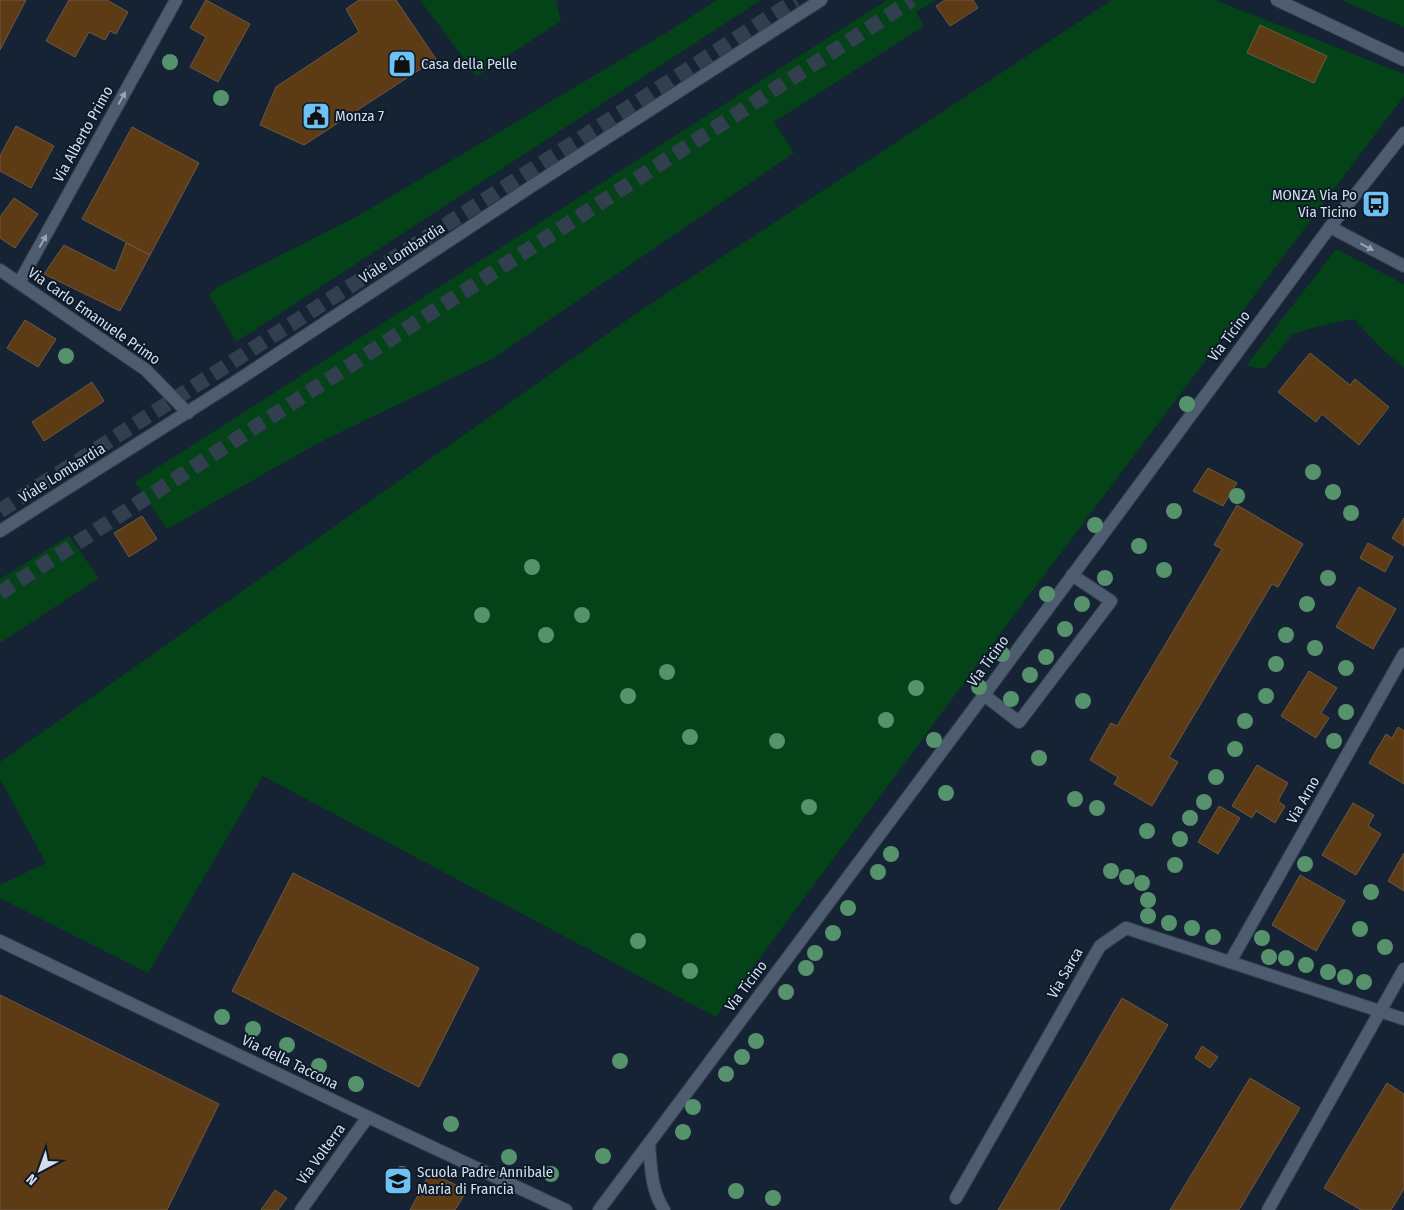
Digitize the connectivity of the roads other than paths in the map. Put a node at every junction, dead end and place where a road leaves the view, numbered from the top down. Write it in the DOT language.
graph roads {
  1 [pos="176,0"];
  2 [pos="821,0"];
  3 [pos="1277,0"];
  4 [pos="1404,60"];
  5 [pos="1404,133"];
  6 [pos="1330,228"];
  7 [pos="1404,266"];
  8 [pos="0,270"];
  9 [pos="19,283"];
  10 [pos="188,413"];
  11 [pos="0,531"];
  12 [pos="1072,575"];
  13 [pos="1404,654"];
  14 [pos="984,695"];
  15 [pos="0,941"];
  16 [pos="1230,962"];
  17 [pos="1404,969"];
  18 [pos="1379,1011"];
  19 [pos="1404,1019"];
  20 [pos="368,1117"];
  21 [pos="649,1144"];
  22 [pos="956,1198"];
  23 [pos="300,1210"];
  24 [pos="566,1210"];
  25 [pos="599,1210"];
  26 [pos="664,1210"];
  27 [pos="1268,1210"];
  9 -- 1 [label="street, Via Alberto Primo, one-way"];
  2 -- 10 [label="street, Viale Lombardia"];
  3 -- 4 [label="street"];
  5 -- 6 [label="street, Via Ticino"];
  6 -- 7 [label="street, one-way"];
  6 -- 12 [label="street, Via Ticino"];
  8 -- 9 [label="street, Via Carlo Emanuele Primo"];
  9 -- 10 [label="street, Via Carlo Emanuele Primo"];
  10 -- 11 [label="street, Viale Lombardia"];
  12 -- 14 [label="street, Via Ticino"];
  12 -- 14 [label="street"];
  13 -- 16 [label="street, Via Arno"];
  14 -- 21 [label="street, Via Ticino"];
  15 -- 20 [label="street, Via della Taccona"];
  16 -- 18 [label="street, Via Sarca"];
  16 -- 22 [label="street, Via Sarca"];
  17 -- 18 [label="street"];
  18 -- 19 [label="street, Via Sarca"];
  18 -- 27 [label="street"];
  20 -- 23 [label="street, Via Volterra"];
  20 -- 24 [label="street, Via della Taccona"];
  21 -- 25 [label="street, Via Ticino"];
  21 -- 26 [label="street"];
}
